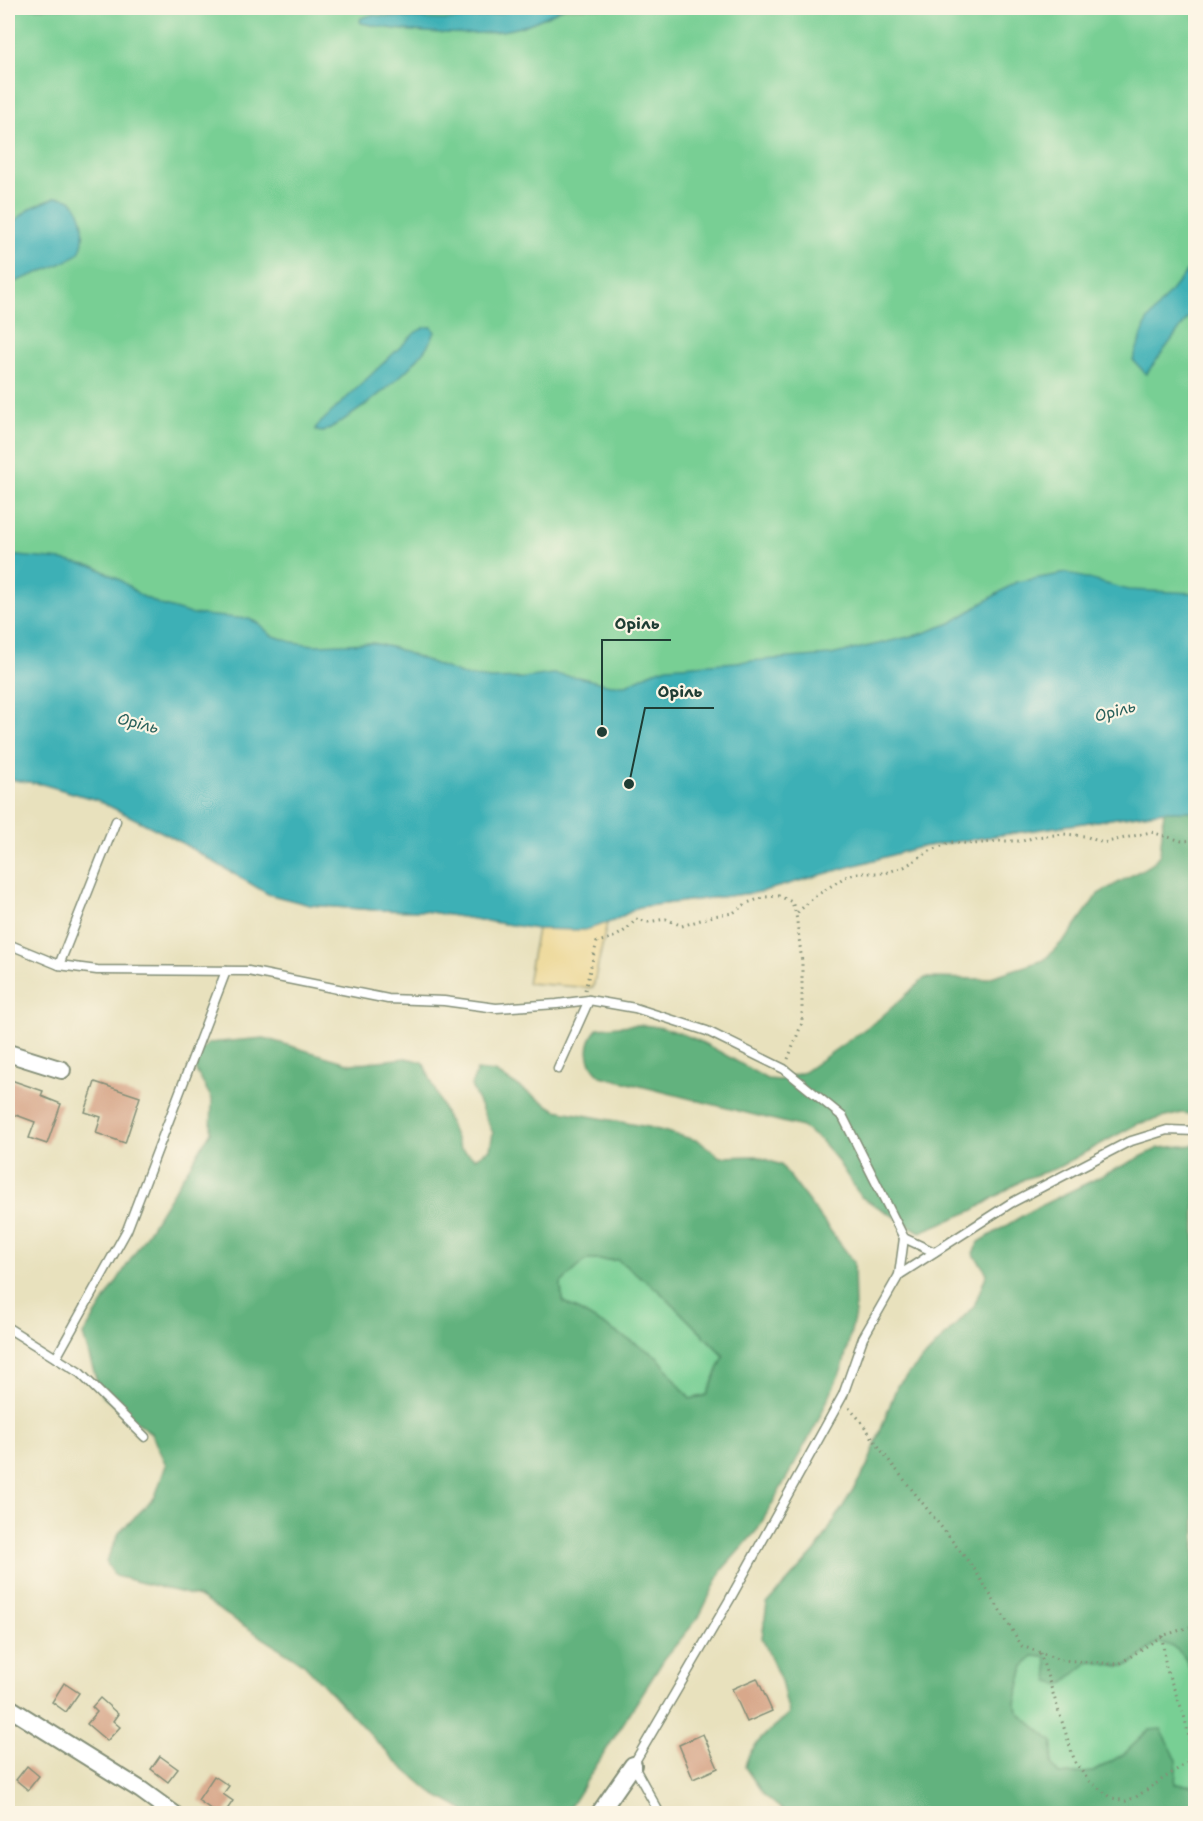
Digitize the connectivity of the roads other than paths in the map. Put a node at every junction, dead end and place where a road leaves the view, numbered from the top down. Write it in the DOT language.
graph roads {
  1 [pos="116,821"];
  2 [pos="8,944"];
  3 [pos="59,965"];
  4 [pos="226,971"];
  5 [pos="585,1000"];
  6 [pos="8,1053"];
  7 [pos="558,1069"];
  8 [pos="62,1070"];
  9 [pos="1196,1131"];
  10 [pos="904,1238"];
  11 [pos="934,1252"];
  12 [pos="899,1275"];
  13 [pos="8,1328"];
  14 [pos="56,1358"];
  15 [pos="145,1437"];
  16 [pos="8,1707"];
  17 [pos="633,1765"];
  18 [pos="174,1814"];
  19 [pos="599,1814"];
  20 [pos="660,1814"];
  1 -- 3 [label="lane"];
  2 -- 3 [label="lane"];
  3 -- 4 [label="lane"];
  4 -- 5 [label="lane"];
  4 -- 14 [label="lane"];
  5 -- 7 [label="lane"];
  5 -- 10 [label="lane"];
  6 -- 8 [label="street"];
  9 -- 11 [label="lane"];
  10 -- 11 [label="lane"];
  10 -- 12 [label="lane"];
  11 -- 12 [label="lane"];
  12 -- 17 [label="lane"];
  13 -- 14 [label="lane"];
  14 -- 15 [label="lane"];
  16 -- 18 [label="street"];
  17 -- 19 [label="street"];
  17 -- 20 [label="lane"];
}
